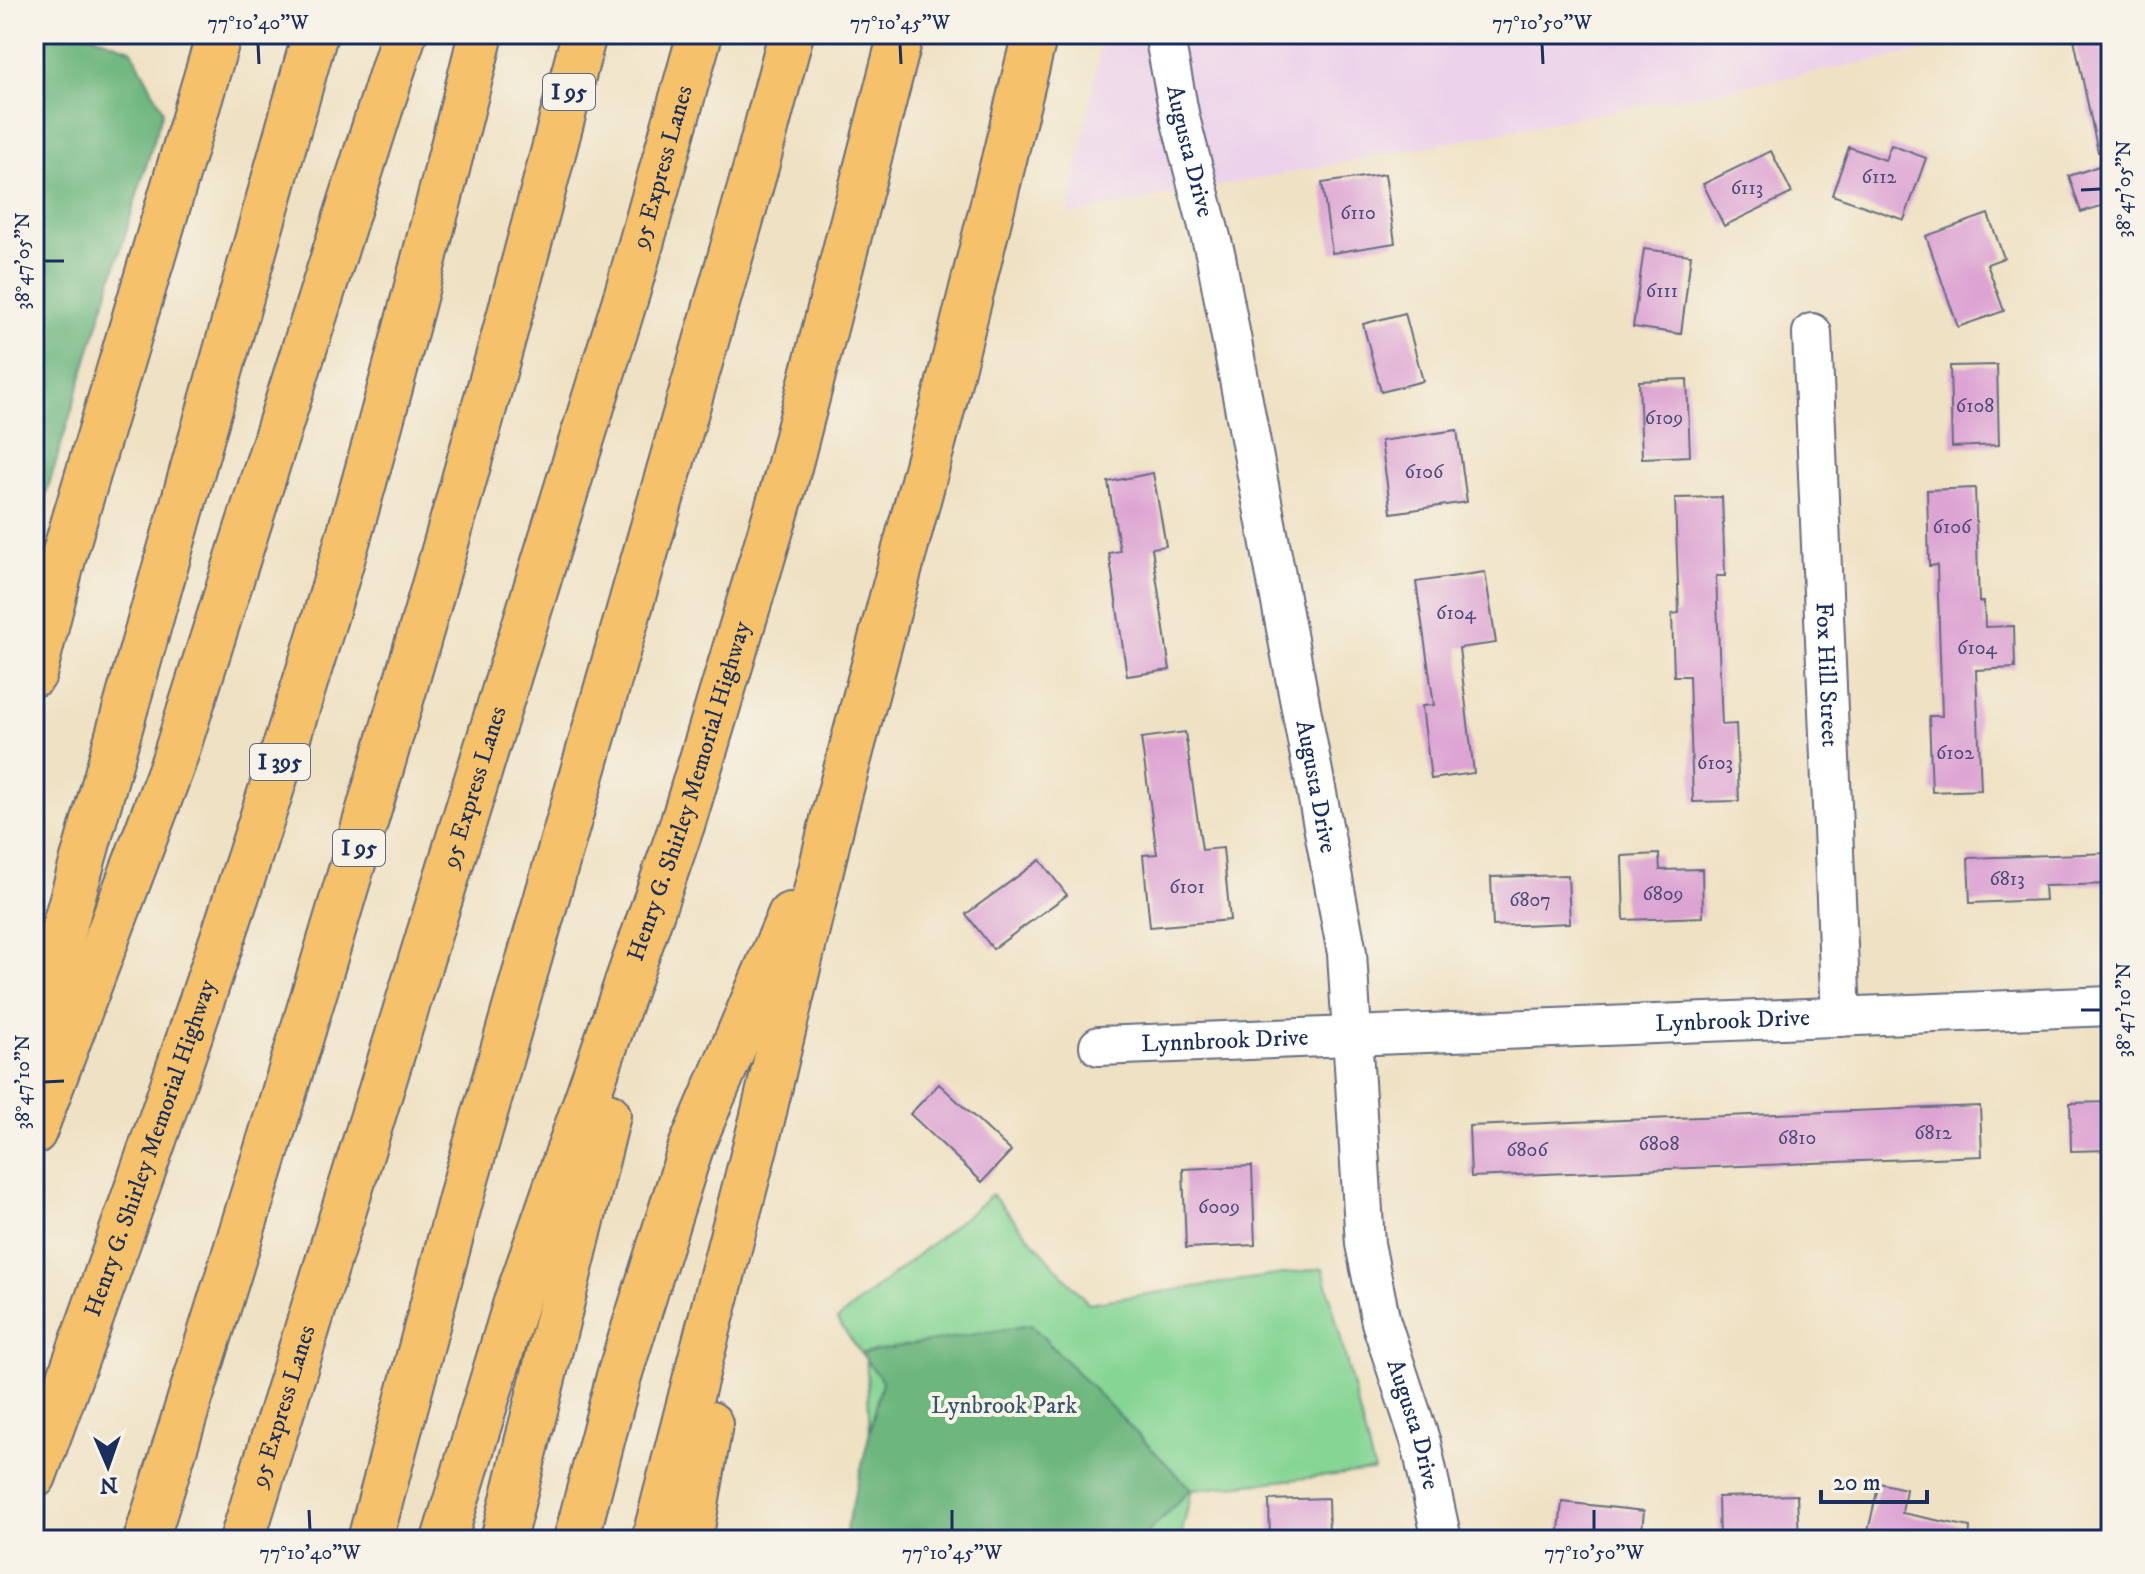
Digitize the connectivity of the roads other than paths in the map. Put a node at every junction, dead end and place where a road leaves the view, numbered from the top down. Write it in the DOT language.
graph roads {
  1 [pos="219,34"];
  2 [pos="315,34"];
  3 [pos="404,34"];
  4 [pos="481,34"];
  5 [pos="584,34"];
  6 [pos="700,34"];
  7 [pos="791,34"];
  8 [pos="901,34"];
  9 [pos="1035,34"];
  10 [pos="1164,34"];
  11 [pos="1812,333"];
  12 [pos="64,555"];
  13 [pos="34,635"];
  14 [pos="34,674"];
  15 [pos="834,815"];
  16 [pos="683,822"];
  17 [pos="2111,1006"];
  18 [pos="1841,1017"];
  19 [pos="34,1034"];
  20 [pos="1353,1035"];
  21 [pos="1099,1046"];
  22 [pos="762,1120"];
  23 [pos="34,1132"];
  24 [pos="34,1476"];
  25 [pos="146,1540"];
  26 [pos="242,1540"];
  27 [pos="370,1540"];
  28 [pos="444,1540"];
  29 [pos="503,1540"];
  30 [pos="576,1540"];
  31 [pos="654,1540"];
  32 [pos="690,1540"];
  33 [pos="1442,1540"];
  1 -- 12 [label="highway"];
  2 -- 19 [label="highway"];
  3 -- 23 [label="highway"];
  4 -- 24 [label="highway, Henry G. Shirley Memorial Highway / I 395"];
  5 -- 25 [label="highway, I 95"];
  6 -- 26 [label="highway, 95 Express Lanes"];
  7 -- 27 [label="highway"];
  8 -- 16 [label="highway, Henry G. Shirley Memorial Highway"];
  9 -- 15 [label="highway"];
  10 -- 20 [label="street, Augusta Drive"];
  11 -- 18 [label="street, Fox Hill Street"];
  12 -- 13 [label="highway"];
  12 -- 14 [label="highway"];
  15 -- 22 [label="highway"];
  15 -- 30 [label="highway"];
  16 -- 28 [label="highway, Henry G. Shirley Memorial Highway"];
  16 -- 29 [label="highway"];
  17 -- 18 [label="street, Lynbrook Drive"];
  18 -- 20 [label="street, Lynbrook Drive"];
  20 -- 21 [label="street, Lynnbrook Drive"];
  20 -- 33 [label="street, Augusta Drive"];
  22 -- 31 [label="highway"];
  22 -- 32 [label="highway"];
}
